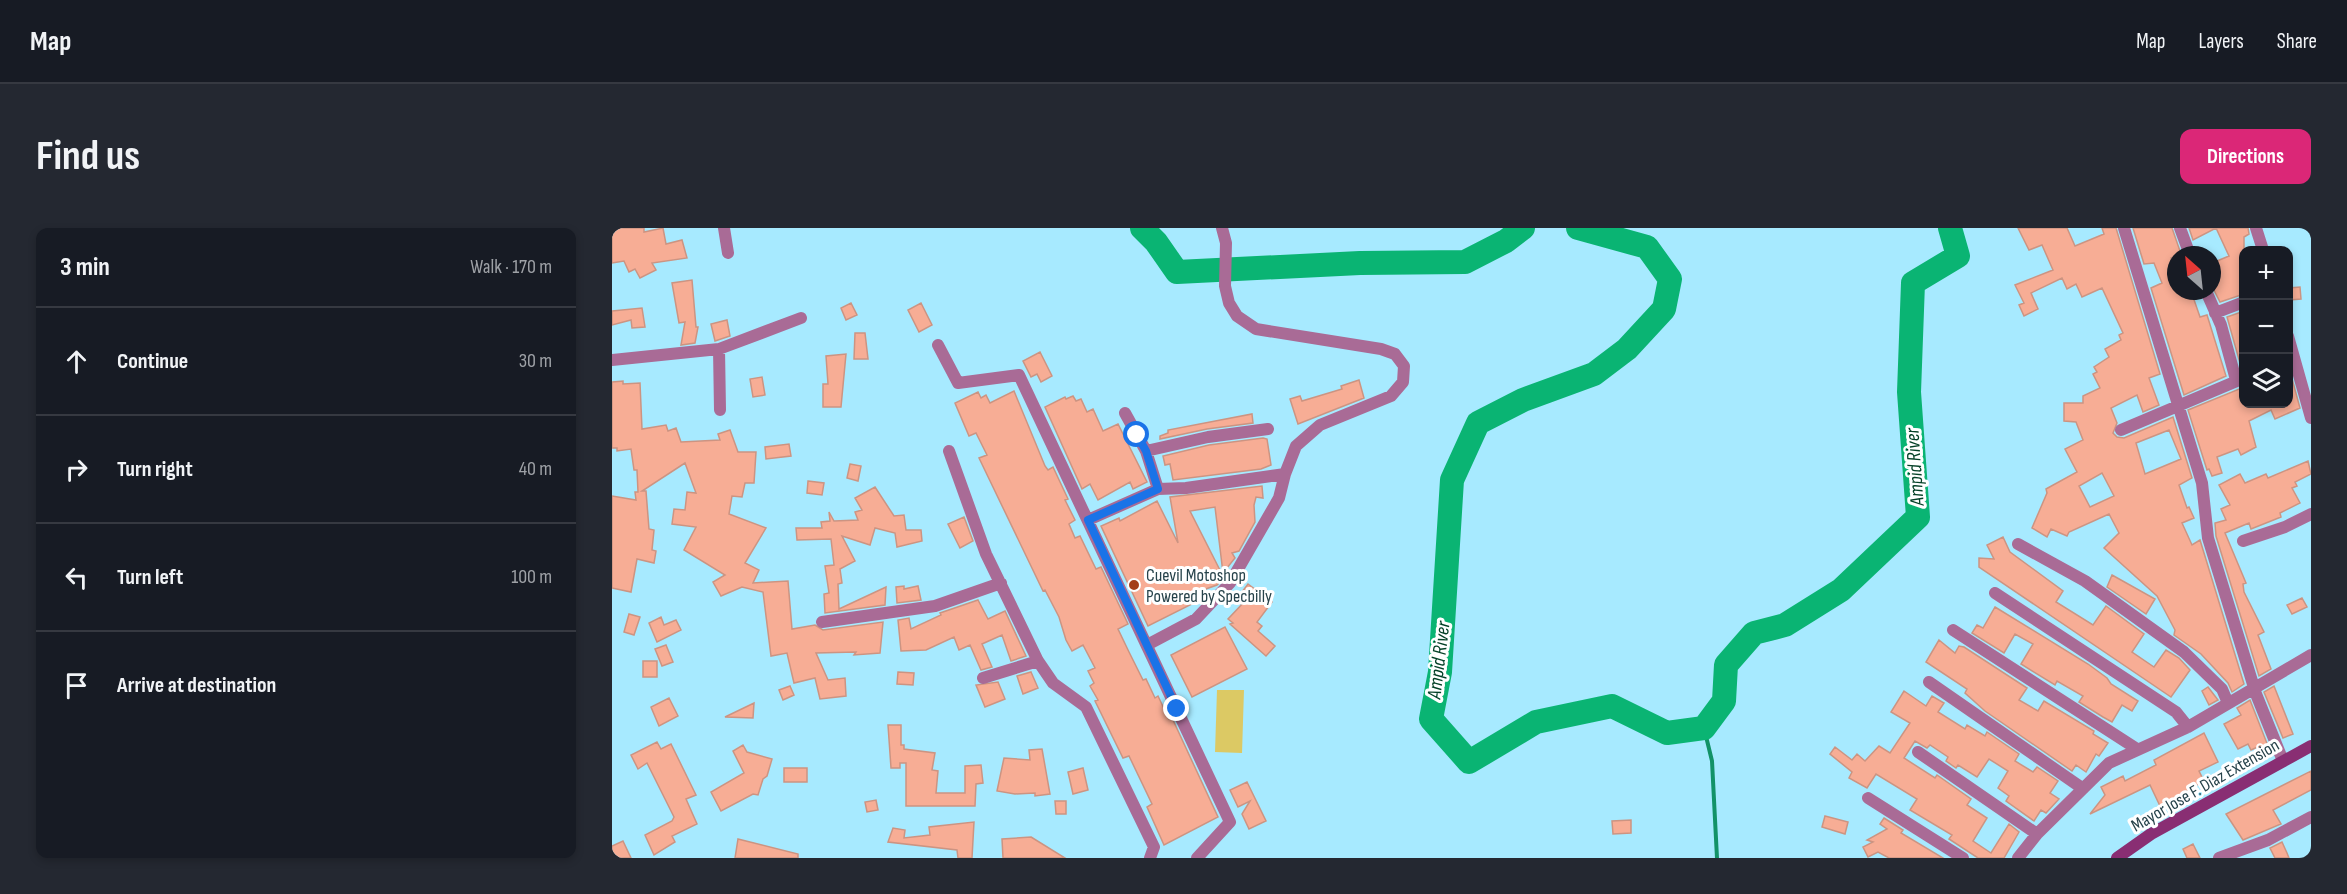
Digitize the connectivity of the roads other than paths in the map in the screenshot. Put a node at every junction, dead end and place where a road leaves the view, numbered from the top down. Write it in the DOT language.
graph roads {
  1 [pos="724,228"];
  2 [pos="1222,228"];
  3 [pos="2124,228"];
  4 [pos="2180,228"];
  5 [pos="2256,228"];
  6 [pos="2187,246"];
  7 [pos="2262,246"];
  8 [pos="728,253"];
  9 [pos="2210,300"];
  10 [pos="2239,305"];
  11 [pos="2215,313"];
  12 [pos="801,318"];
  13 [pos="938,345"];
  14 [pos="719,349"];
  15 [pos="612,360"];
  16 [pos="2293,366"];
  17 [pos="2239,376"];
  18 [pos="2239,379"];
  19 [pos="2179,404"];
  20 [pos="720,410"];
  21 [pos="1125,413"];
  22 [pos="2311,418"];
  23 [pos="1268,429"];
  24 [pos="2121,429"];
  25 [pos="949,451"];
  26 [pos="1146,451"];
  27 [pos="1285,474"];
  28 [pos="1158,489"];
  29 [pos="2311,514"];
  30 [pos="1088,520"];
  31 [pos="2243,541"];
  32 [pos="2018,544"];
  33 [pos="1000,583"];
  34 [pos="1995,592"];
  35 [pos="822,622"];
  36 [pos="1953,630"];
  37 [pos="1147,645"];
  38 [pos="2311,655"];
  39 [pos="1038,661"];
  40 [pos="983,678"];
  41 [pos="1929,682"];
  42 [pos="2254,687"];
  43 [pos="2228,703"];
  44 [pos="2188,727"];
  45 [pos="2311,746"];
  46 [pos="2136,749"];
  47 [pos="1918,752"];
  48 [pos="2283,760"];
  49 [pos="2082,788"];
  50 [pos="1868,798"];
  51 [pos="2311,817"];
  52 [pos="2037,834"];
  53 [pos="1150,858"];
  54 [pos="1197,858"];
  55 [pos="1963,858"];
  56 [pos="2018,858"];
  57 [pos="2117,858"];
  58 [pos="2218,858"];
  1 -- 8 [label="street"];
  2 -- 27 [label="street"];
  3 -- 19 [label="street"];
  4 -- 6 [label="street"];
  5 -- 7 [label="street"];
  9 -- 11 [label="street"];
  10 -- 11 [label="street"];
  11 -- 17 [label="street"];
  12 -- 14 [label="street"];
  13 -- 30 [label="street"];
  14 -- 15 [label="street"];
  14 -- 20 [label="street"];
  16 -- 22 [label="street"];
  18 -- 19 [label="street"];
  19 -- 24 [label="street"];
  19 -- 42 [label="street"];
  21 -- 26 [label="street"];
  23 -- 26 [label="street"];
  25 -- 33 [label="street"];
  26 -- 28 [label="street"];
  27 -- 28 [label="street"];
  27 -- 37 [label="street"];
  28 -- 30 [label="street"];
  29 -- 31 [label="street"];
  30 -- 37 [label="street"];
  32 -- 43 [label="street"];
  33 -- 35 [label="street"];
  33 -- 39 [label="street"];
  34 -- 44 [label="street"];
  36 -- 46 [label="street"];
  37 -- 54 [label="street"];
  38 -- 42 [label="street"];
  39 -- 40 [label="street"];
  39 -- 53 [label="street"];
  41 -- 49 [label="street"];
  42 -- 43 [label="street"];
  42 -- 48 [label="street"];
  43 -- 44 [label="street"];
  44 -- 46 [label="street"];
  45 -- 48 [label="street, Mayor Jose F. Diaz Extension"];
  46 -- 49 [label="street"];
  47 -- 52 [label="street"];
  48 -- 57 [label="street, Mayor Jose F. Diaz Extension"];
  49 -- 52 [label="street"];
  50 -- 55 [label="street"];
  51 -- 58 [label="street"];
  52 -- 56 [label="street"];
}
